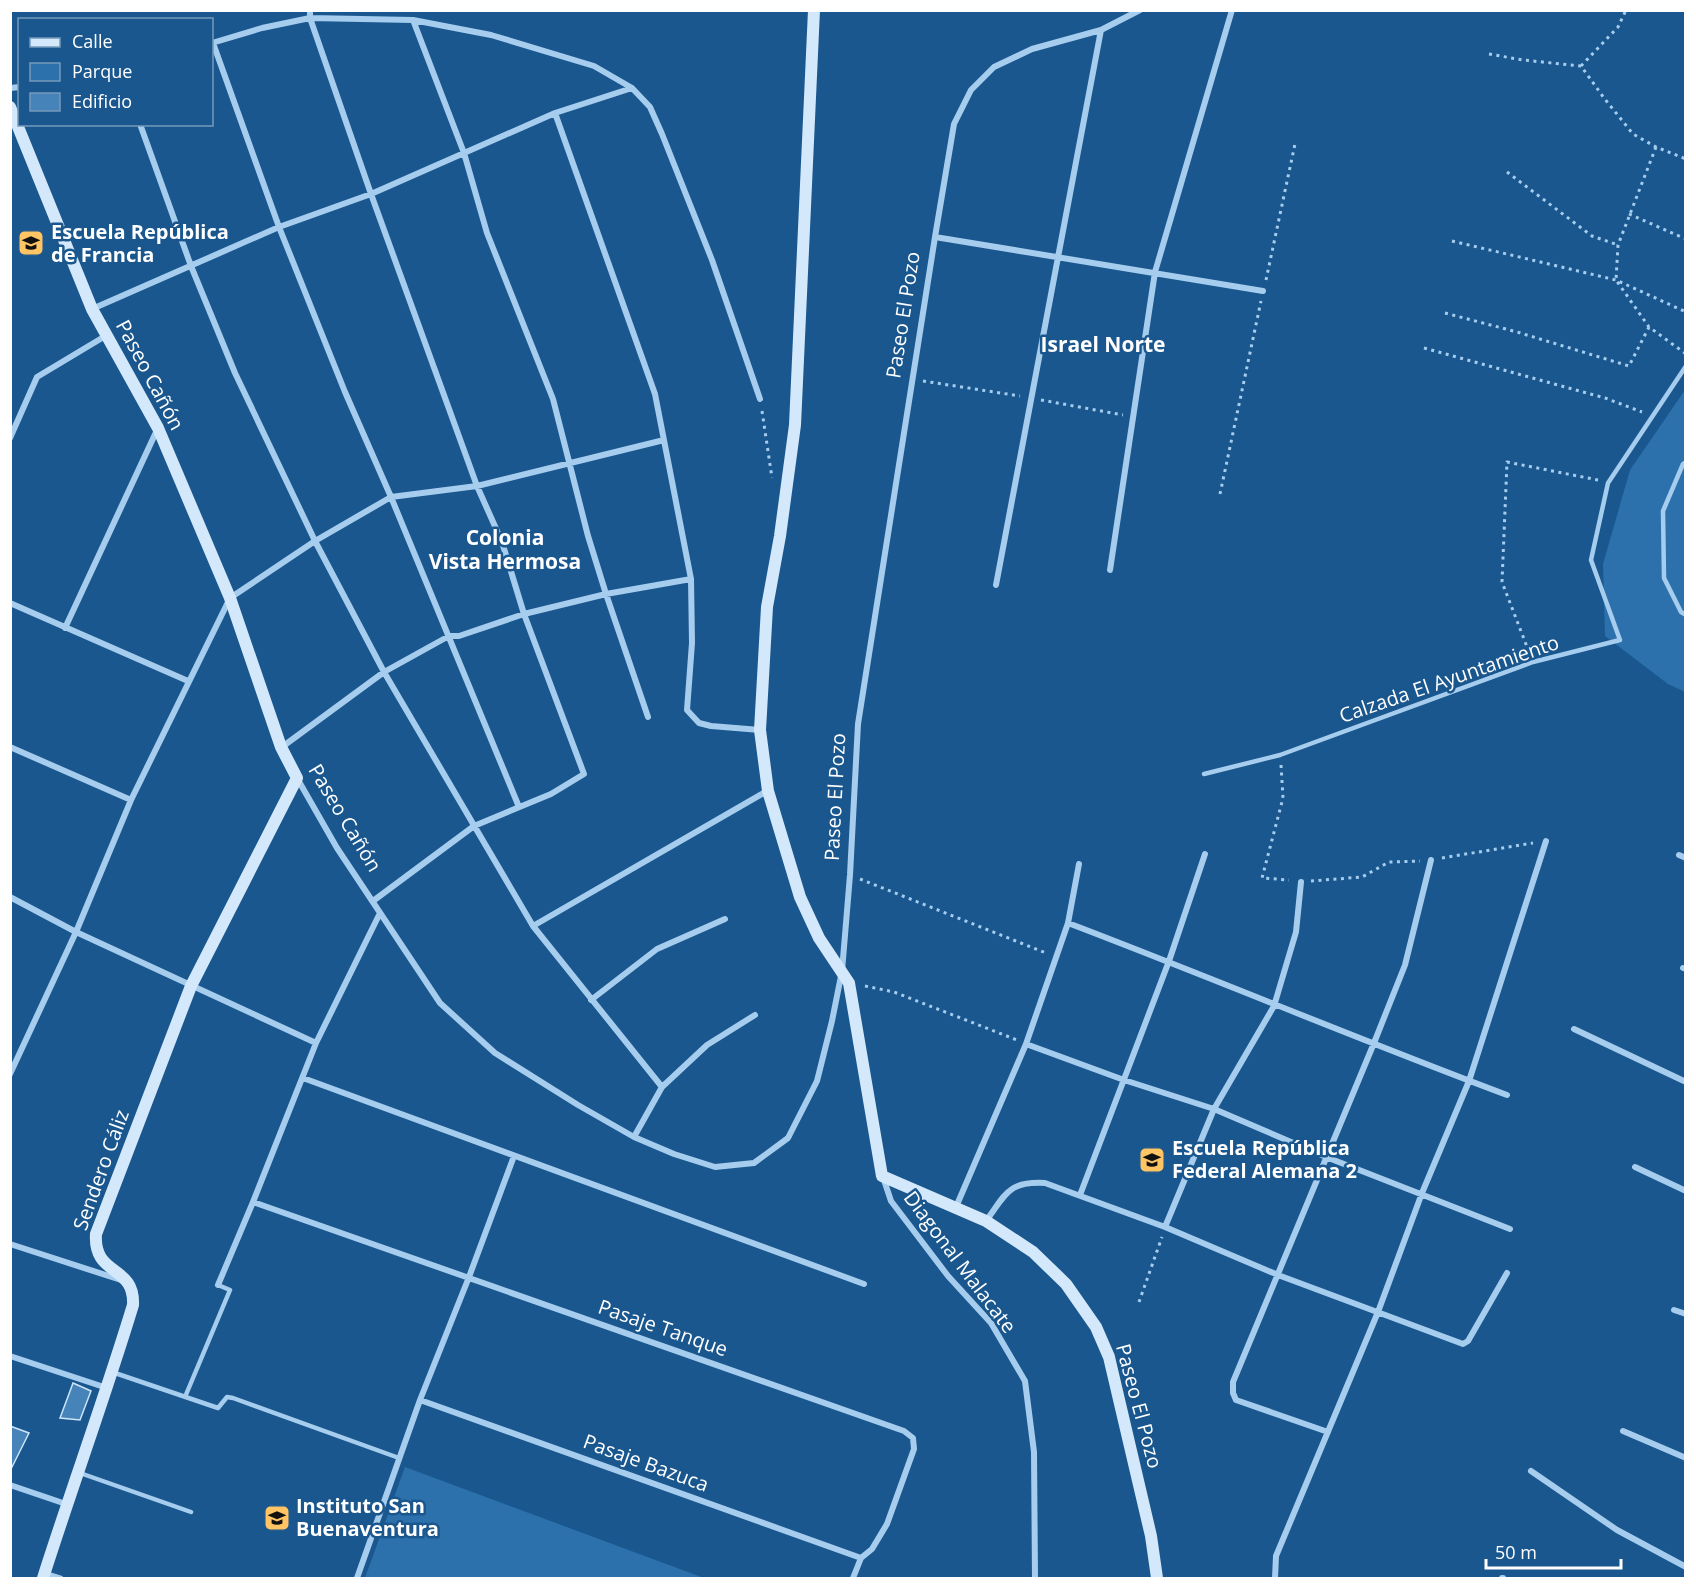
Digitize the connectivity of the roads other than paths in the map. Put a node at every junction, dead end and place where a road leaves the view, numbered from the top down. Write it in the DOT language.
graph roads {
  1 [pos="814,10"];
  2 [pos="1140,10"];
  3 [pos="1232,10"];
  4 [pos="310,14"];
  5 [pos="413,21"];
  6 [pos="1101,30"];
  7 [pos="213,43"];
  8 [pos="213,46"];
  9 [pos="632,88"];
  10 [pos="10,107"];
  11 [pos="555,113"];
  12 [pos="141,126"];
  13 [pos="464,153"];
  14 [pos="371,194"];
  15 [pos="279,226"];
  16 [pos="935,237"];
  17 [pos="1060,257"];
  18 [pos="190,266"];
  19 [pos="1155,272"];
  20 [pos="1263,291"];
  21 [pos="92,309"];
  22 [pos="107,335"];
  23 [pos="1686,366"];
  24 [pos="760,399"];
  25 [pos="158,428"];
  26 [pos="10,438"];
  27 [pos="664,440"];
  28 [pos="569,462"];
  29 [pos="1686,462"];
  30 [pos="477,486"];
  31 [pos="391,497"];
  32 [pos="315,541"];
  33 [pos="1110,570"];
  34 [pos="691,579"];
  35 [pos="996,585"];
  36 [pos="606,594"];
  37 [pos="230,598"];
  38 [pos="10,603"];
  39 [pos="524,614"];
  40 [pos="1686,615"];
  41 [pos="65,628"];
  42 [pos="449,636"];
  43 [pos="384,672"];
  44 [pos="188,681"];
  45 [pos="648,717"];
  46 [pos="760,730"];
  47 [pos="10,747"];
  48 [pos="281,747"];
  49 [pos="1204,774"];
  50 [pos="297,778"];
  51 [pos="768,791"];
  52 [pos="131,800"];
  53 [pos="519,807"];
  54 [pos="474,826"];
  55 [pos="1546,841"];
  56 [pos="1204,854"];
  57 [pos="1431,860"];
  58 [pos="1079,864"];
  59 [pos="1301,882"];
  60 [pos="10,897"];
  61 [pos="373,901"];
  62 [pos="380,913"];
  63 [pos="725,919"];
  64 [pos="1068,923"];
  65 [pos="533,926"];
  66 [pos="76,932"];
  67 [pos="1169,961"];
  68 [pos="845,977"];
  69 [pos="192,986"];
  70 [pos="591,1000"];
  71 [pos="1274,1006"];
  72 [pos="755,1015"];
  73 [pos="1574,1029"];
  74 [pos="316,1043"];
  75 [pos="1374,1043"];
  76 [pos="1026,1044"];
  77 [pos="10,1074"];
  78 [pos="303,1078"];
  79 [pos="1124,1080"];
  80 [pos="1469,1081"];
  81 [pos="1686,1082"];
  82 [pos="663,1087"];
  83 [pos="1507,1095"];
  84 [pos="1214,1108"];
  85 [pos="634,1137"];
  86 [pos="514,1156"];
  87 [pos="1326,1157"];
  88 [pos="1635,1167"];
  89 [pos="882,1176"];
  90 [pos="1686,1191"];
  91 [pos="1422,1193"];
  92 [pos="1080,1195"];
  93 [pos="253,1202"];
  94 [pos="956,1207"];
  95 [pos="986,1221"];
  96 [pos="1165,1227"];
  97 [pos="1510,1228"];
  98 [pos="10,1244"];
  99 [pos="1507,1273"];
  100 [pos="1278,1275"];
  101 [pos="470,1277"];
  102 [pos="130,1283"];
  103 [pos="864,1284"];
  104 [pos="218,1285"];
  105 [pos="1674,1310"];
  106 [pos="1378,1312"];
  107 [pos="1686,1314"];
  108 [pos="10,1356"];
  109 [pos="112,1372"];
  110 [pos="107,1388"];
  111 [pos="185,1397"];
  112 [pos="420,1400"];
  113 [pos="1623,1431"];
  114 [pos="1328,1432"];
  115 [pos="399,1458"];
  116 [pos="1686,1458"];
  117 [pos="1531,1471"];
  118 [pos="78,1472"];
  119 [pos="10,1485"];
  120 [pos="66,1504"];
  121 [pos="191,1512"];
  122 [pos="861,1558"];
  123 [pos="1686,1567"];
  124 [pos="44,1576"];
  125 [pos="61,1578"];
  126 [pos="357,1578"];
  127 [pos="854,1578"];
  128 [pos="1035,1578"];
  129 [pos="1157,1578"];
  130 [pos="1275,1578"];
  1 -- 46 [label="street"];
  2 -- 6 [label="street, Paseo El Pozo"];
  3 -- 19 [label="street"];
  4 -- 5 [label="street"];
  4 -- 7 [label="street"];
  4 -- 14 [label="street"];
  5 -- 9 [label="street"];
  5 -- 13 [label="street"];
  6 -- 16 [label="street, Paseo El Pozo"];
  6 -- 17 [label="street"];
  8 -- 15 [label="street"];
  9 -- 11 [label="street"];
  9 -- 24 [label="street"];
  10 -- 21 [label="street, Paseo Cañón"];
  11 -- 13 [label="street"];
  11 -- 27 [label="street"];
  12 -- 18 [label="street"];
  13 -- 14 [label="street"];
  13 -- 28 [label="street"];
  14 -- 15 [label="street"];
  14 -- 30 [label="street"];
  15 -- 18 [label="street"];
  15 -- 31 [label="street"];
  16 -- 17 [label="street"];
  16 -- 68 [label="street, Paseo El Pozo"];
  17 -- 19 [label="street"];
  17 -- 35 [label="street"];
  18 -- 21 [label="street"];
  18 -- 32 [label="street"];
  19 -- 20 [label="street"];
  19 -- 33 [label="street"];
  21 -- 22 [label="street, Paseo Cañón"];
  22 -- 25 [label="street, Paseo Cañón"];
  22 -- 26 [label="street"];
  23 -- 49 [label="lane, Calzada El Ayuntamiento"];
  25 -- 37 [label="street, Paseo Cañón"];
  25 -- 41 [label="street"];
  27 -- 28 [label="street"];
  27 -- 34 [label="street"];
  28 -- 30 [label="street"];
  28 -- 36 [label="street"];
  29 -- 40 [label="lane"];
  30 -- 31 [label="street"];
  30 -- 39 [label="street"];
  31 -- 32 [label="street"];
  31 -- 42 [label="street"];
  32 -- 37 [label="street"];
  32 -- 43 [label="street"];
  34 -- 36 [label="street"];
  34 -- 46 [label="street"];
  36 -- 39 [label="street"];
  36 -- 45 [label="street"];
  37 -- 44 [label="street"];
  37 -- 48 [label="street, Paseo Cañón"];
  38 -- 41 [label="street"];
  39 -- 42 [label="street"];
  39 -- 53 [label="street"];
  41 -- 44 [label="street"];
  42 -- 43 [label="street"];
  42 -- 53 [label="street"];
  43 -- 48 [label="street"];
  43 -- 54 [label="street"];
  44 -- 52 [label="street"];
  46 -- 51 [label="street"];
  47 -- 52 [label="street"];
  48 -- 50 [label="street, Paseo Cañón"];
  50 -- 61 [label="street, Paseo Cañón"];
  50 -- 69 [label="street, Sendero Cáliz"];
  51 -- 65 [label="street"];
  51 -- 68 [label="street"];
  52 -- 66 [label="street"];
  53 -- 54 [label="street"];
  54 -- 61 [label="street"];
  54 -- 65 [label="street"];
  55 -- 80 [label="street"];
  56 -- 67 [label="street"];
  57 -- 75 [label="street"];
  58 -- 64 [label="street"];
  59 -- 71 [label="street"];
  60 -- 66 [label="street"];
  61 -- 62 [label="street, Paseo Cañón"];
  62 -- 74 [label="street"];
  62 -- 85 [label="street, Paseo Cañón"];
  63 -- 70 [label="street"];
  64 -- 67 [label="street"];
  64 -- 76 [label="street"];
  65 -- 70 [label="street"];
  66 -- 69 [label="street"];
  66 -- 77 [label="street"];
  67 -- 71 [label="street"];
  67 -- 79 [label="street"];
  68 -- 85 [label="street, Paseo Cañón"];
  68 -- 89 [label="street, Paseo El Pozo"];
  69 -- 74 [label="street"];
  69 -- 102 [label="street, Sendero Cáliz"];
  70 -- 82 [label="street"];
  71 -- 75 [label="street"];
  71 -- 84 [label="street"];
  72 -- 82 [label="street"];
  73 -- 81 [label="street"];
  74 -- 78 [label="street"];
  75 -- 80 [label="street"];
  75 -- 87 [label="street"];
  76 -- 79 [label="street"];
  76 -- 94 [label="street"];
  78 -- 86 [label="street"];
  78 -- 93 [label="street"];
  79 -- 84 [label="street"];
  79 -- 92 [label="street"];
  80 -- 83 [label="street"];
  80 -- 91 [label="street"];
  82 -- 85 [label="street"];
  84 -- 87 [label="street"];
  84 -- 96 [label="street"];
  86 -- 101 [label="street"];
  86 -- 103 [label="street"];
  87 -- 91 [label="street"];
  87 -- 100 [label="street"];
  88 -- 90 [label="street"];
  89 -- 94 [label="street, Paseo El Pozo"];
  89 -- 128 [label="street, Diagonal Malacate"];
  91 -- 97 [label="street"];
  91 -- 106 [label="street"];
  92 -- 95 [label="street"];
  92 -- 96 [label="street"];
  93 -- 101 [label="street, Pasaje Tanque"];
  93 -- 104 [label="street"];
  94 -- 95 [label="street, Paseo El Pozo"];
  95 -- 129 [label="street, Paseo El Pozo"];
  96 -- 100 [label="street"];
  98 -- 102 [label="street"];
  99 -- 106 [label="street"];
  100 -- 106 [label="street"];
  100 -- 114 [label="street"];
  101 -- 112 [label="street"];
  101 -- 122 [label="street, Pasaje Tanque"];
  102 -- 109 [label="street"];
  104 -- 111 [label="lane"];
  105 -- 107 [label="street"];
  106 -- 114 [label="street"];
  108 -- 110 [label="street"];
  109 -- 110 [label="street"];
  109 -- 111 [label="lane"];
  110 -- 118 [label="street"];
  111 -- 115 [label="lane"];
  112 -- 115 [label="street"];
  112 -- 122 [label="street, Pasaje Bazuca"];
  113 -- 116 [label="street"];
  114 -- 130 [label="street"];
  115 -- 126 [label="street"];
  117 -- 123 [label="street"];
  118 -- 120 [label="street"];
  118 -- 121 [label="lane"];
  119 -- 120 [label="street"];
  120 -- 124 [label="street"];
  122 -- 127 [label="street, Pasaje Tanque"];
  124 -- 125 [label="lane"];
}
